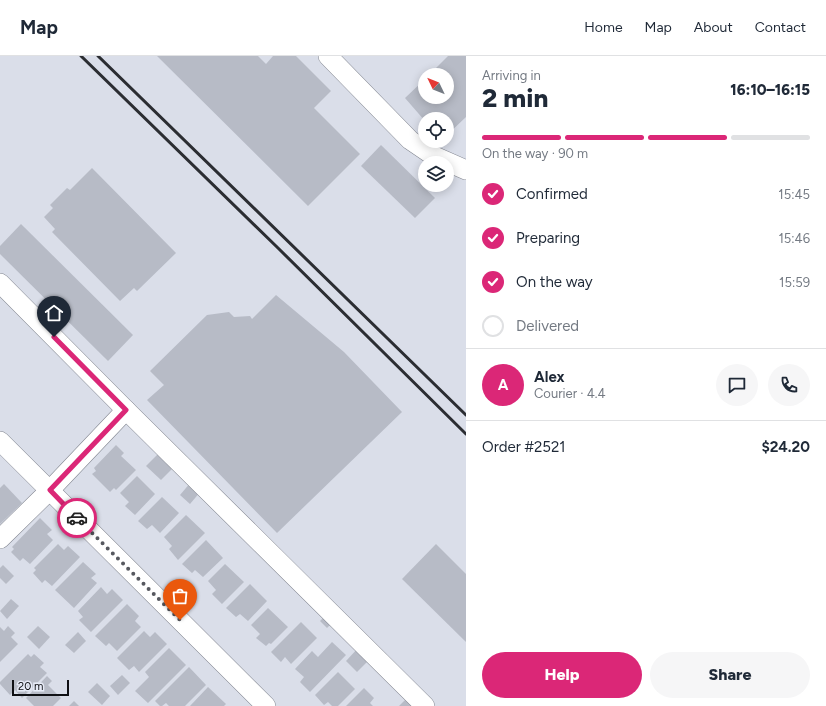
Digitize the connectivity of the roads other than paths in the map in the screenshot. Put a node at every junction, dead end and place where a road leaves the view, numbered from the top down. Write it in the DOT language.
graph roads {
  1 [pos="328,56"];
  2 [pos="466,170"];
  3 [pos="0,283"];
  4 [pos="126,410"];
  5 [pos="0,441"];
  6 [pos="50,490"];
  7 [pos="0,539"];
  8 [pos="266,706"];
  9 [pos="425,706"];
  1 -- 2 [label="street"];
  3 -- 4 [label="street"];
  4 -- 6 [label="street"];
  4 -- 9 [label="street"];
  5 -- 6 [label="street"];
  6 -- 7 [label="street"];
  6 -- 8 [label="street"];
}
